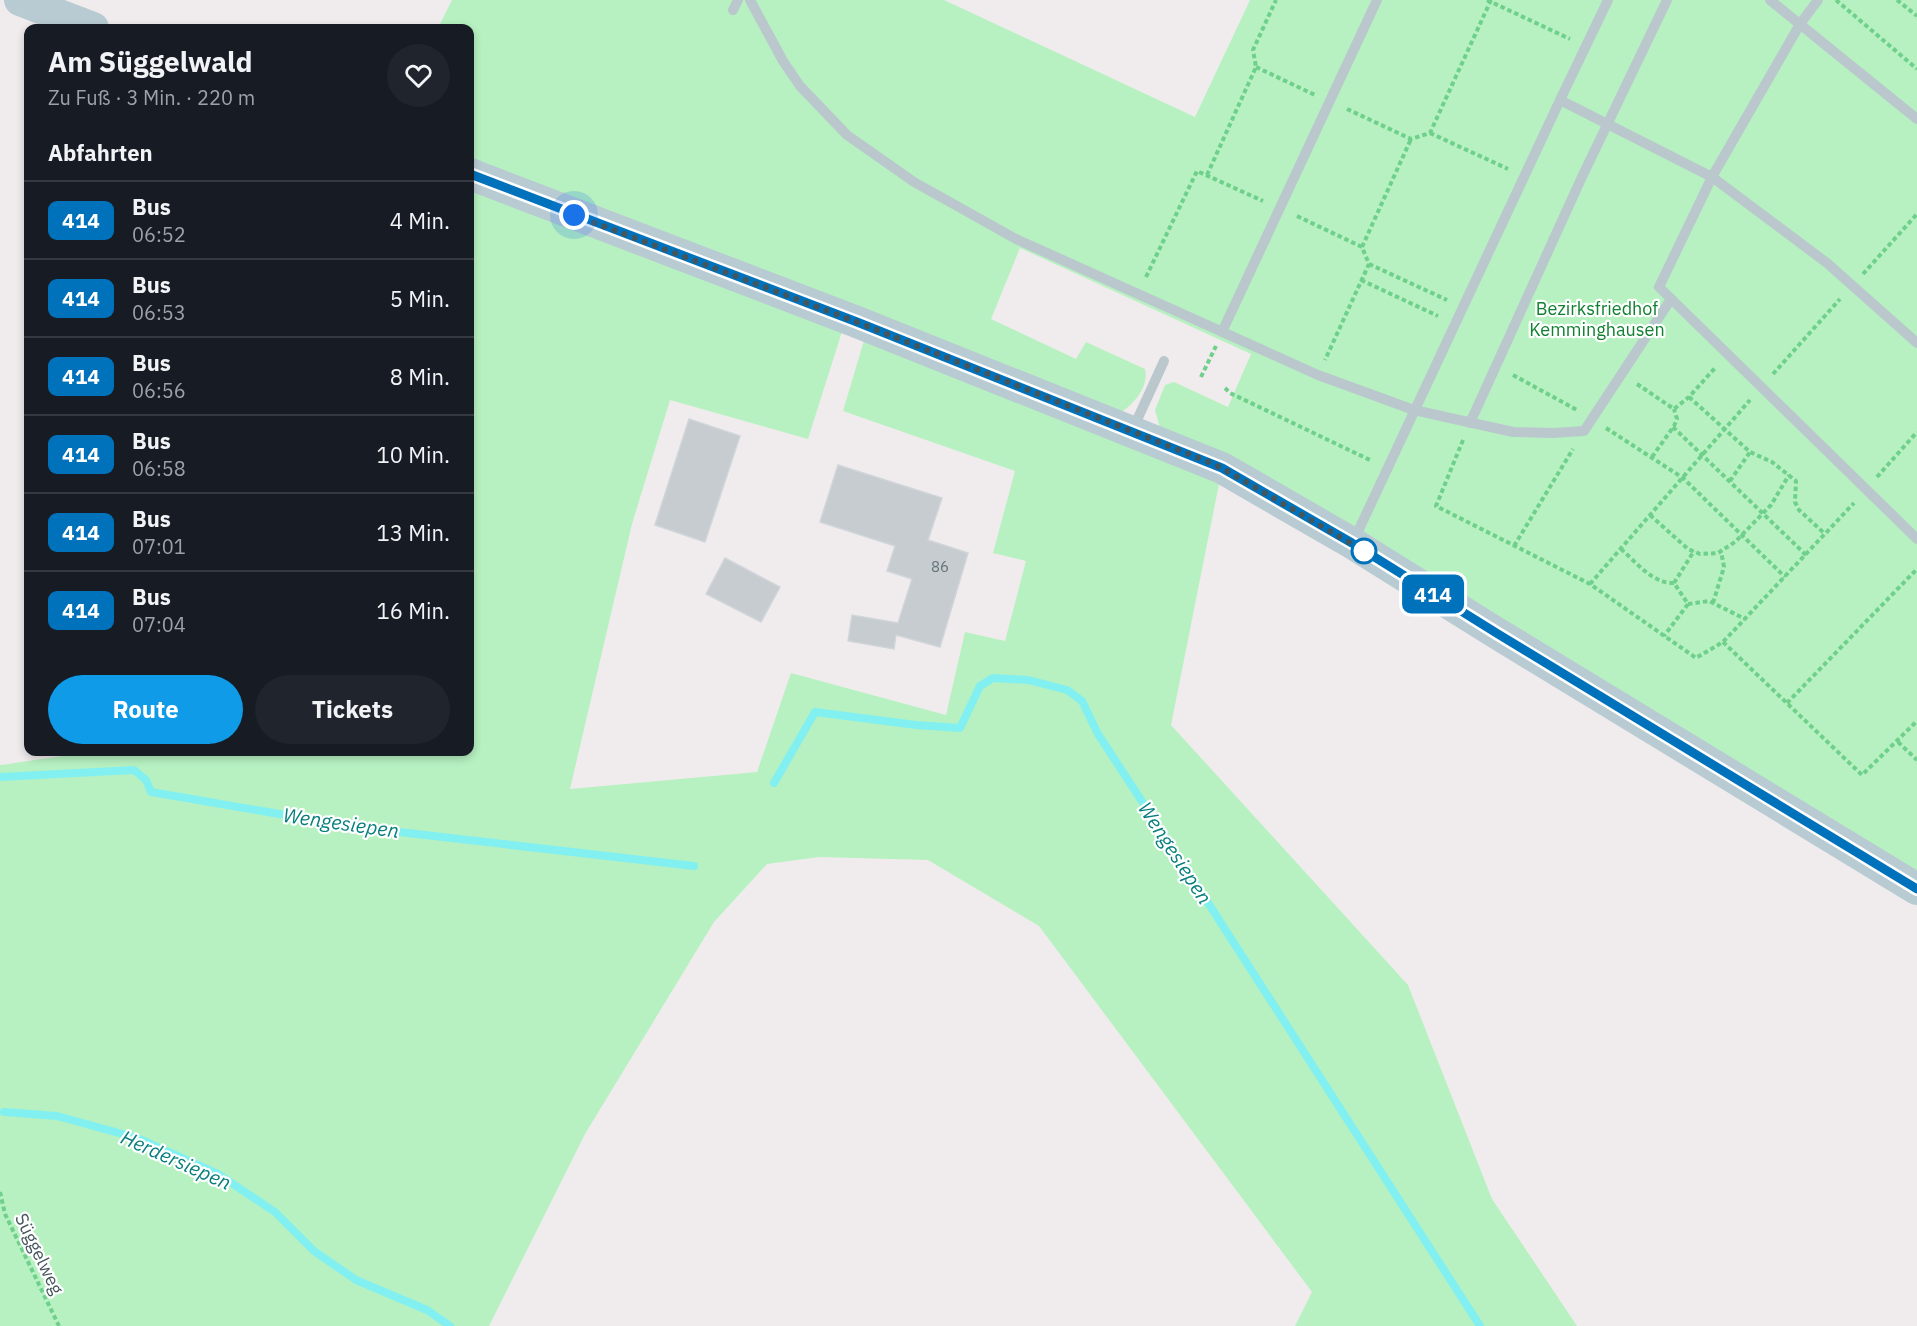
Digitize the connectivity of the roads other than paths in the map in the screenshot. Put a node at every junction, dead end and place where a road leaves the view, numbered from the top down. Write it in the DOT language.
graph roads {
  1 [pos="20,0"];
  2 [pos="750,0"];
  3 [pos="1377,0"];
  4 [pos="1608,0"];
  5 [pos="1667,0"];
  6 [pos="1770,0"];
  7 [pos="1818,0"];
  8 [pos="83,24"];
  9 [pos="1800,24"];
  10 [pos="1560,100"];
  11 [pos="1917,119"];
  12 [pos="1608,123"];
  13 [pos="474,176"];
  14 [pos="1712,177"];
  15 [pos="1671,299"];
  16 [pos="1222,332"];
  17 [pos="1917,343"];
  18 [pos="1164,361"];
  19 [pos="1414,410"];
  20 [pos="1470,423"];
  21 [pos="1132,431"];
  22 [pos="1917,539"];
  23 [pos="1352,543"];
  24 [pos="1917,889"];
  1 -- 8 [label="street"];
  2 -- 16 [label="lane"];
  3 -- 16 [label="lane"];
  4 -- 10 [label="lane"];
  5 -- 12 [label="lane"];
  6 -- 9 [label="lane"];
  7 -- 9 [label="lane"];
  9 -- 11 [label="lane"];
  9 -- 14 [label="lane"];
  10 -- 12 [label="lane"];
  10 -- 19 [label="lane"];
  12 -- 14 [label="lane"];
  12 -- 20 [label="lane"];
  13 -- 21 [label="street"];
  14 -- 15 [label="lane"];
  14 -- 17 [label="lane"];
  15 -- 20 [label="lane"];
  15 -- 22 [label="lane"];
  16 -- 19 [label="lane"];
  18 -- 21 [label="lane"];
  19 -- 20 [label="lane"];
  19 -- 23 [label="lane"];
  21 -- 23 [label="street"];
  23 -- 24 [label="street"];
}
